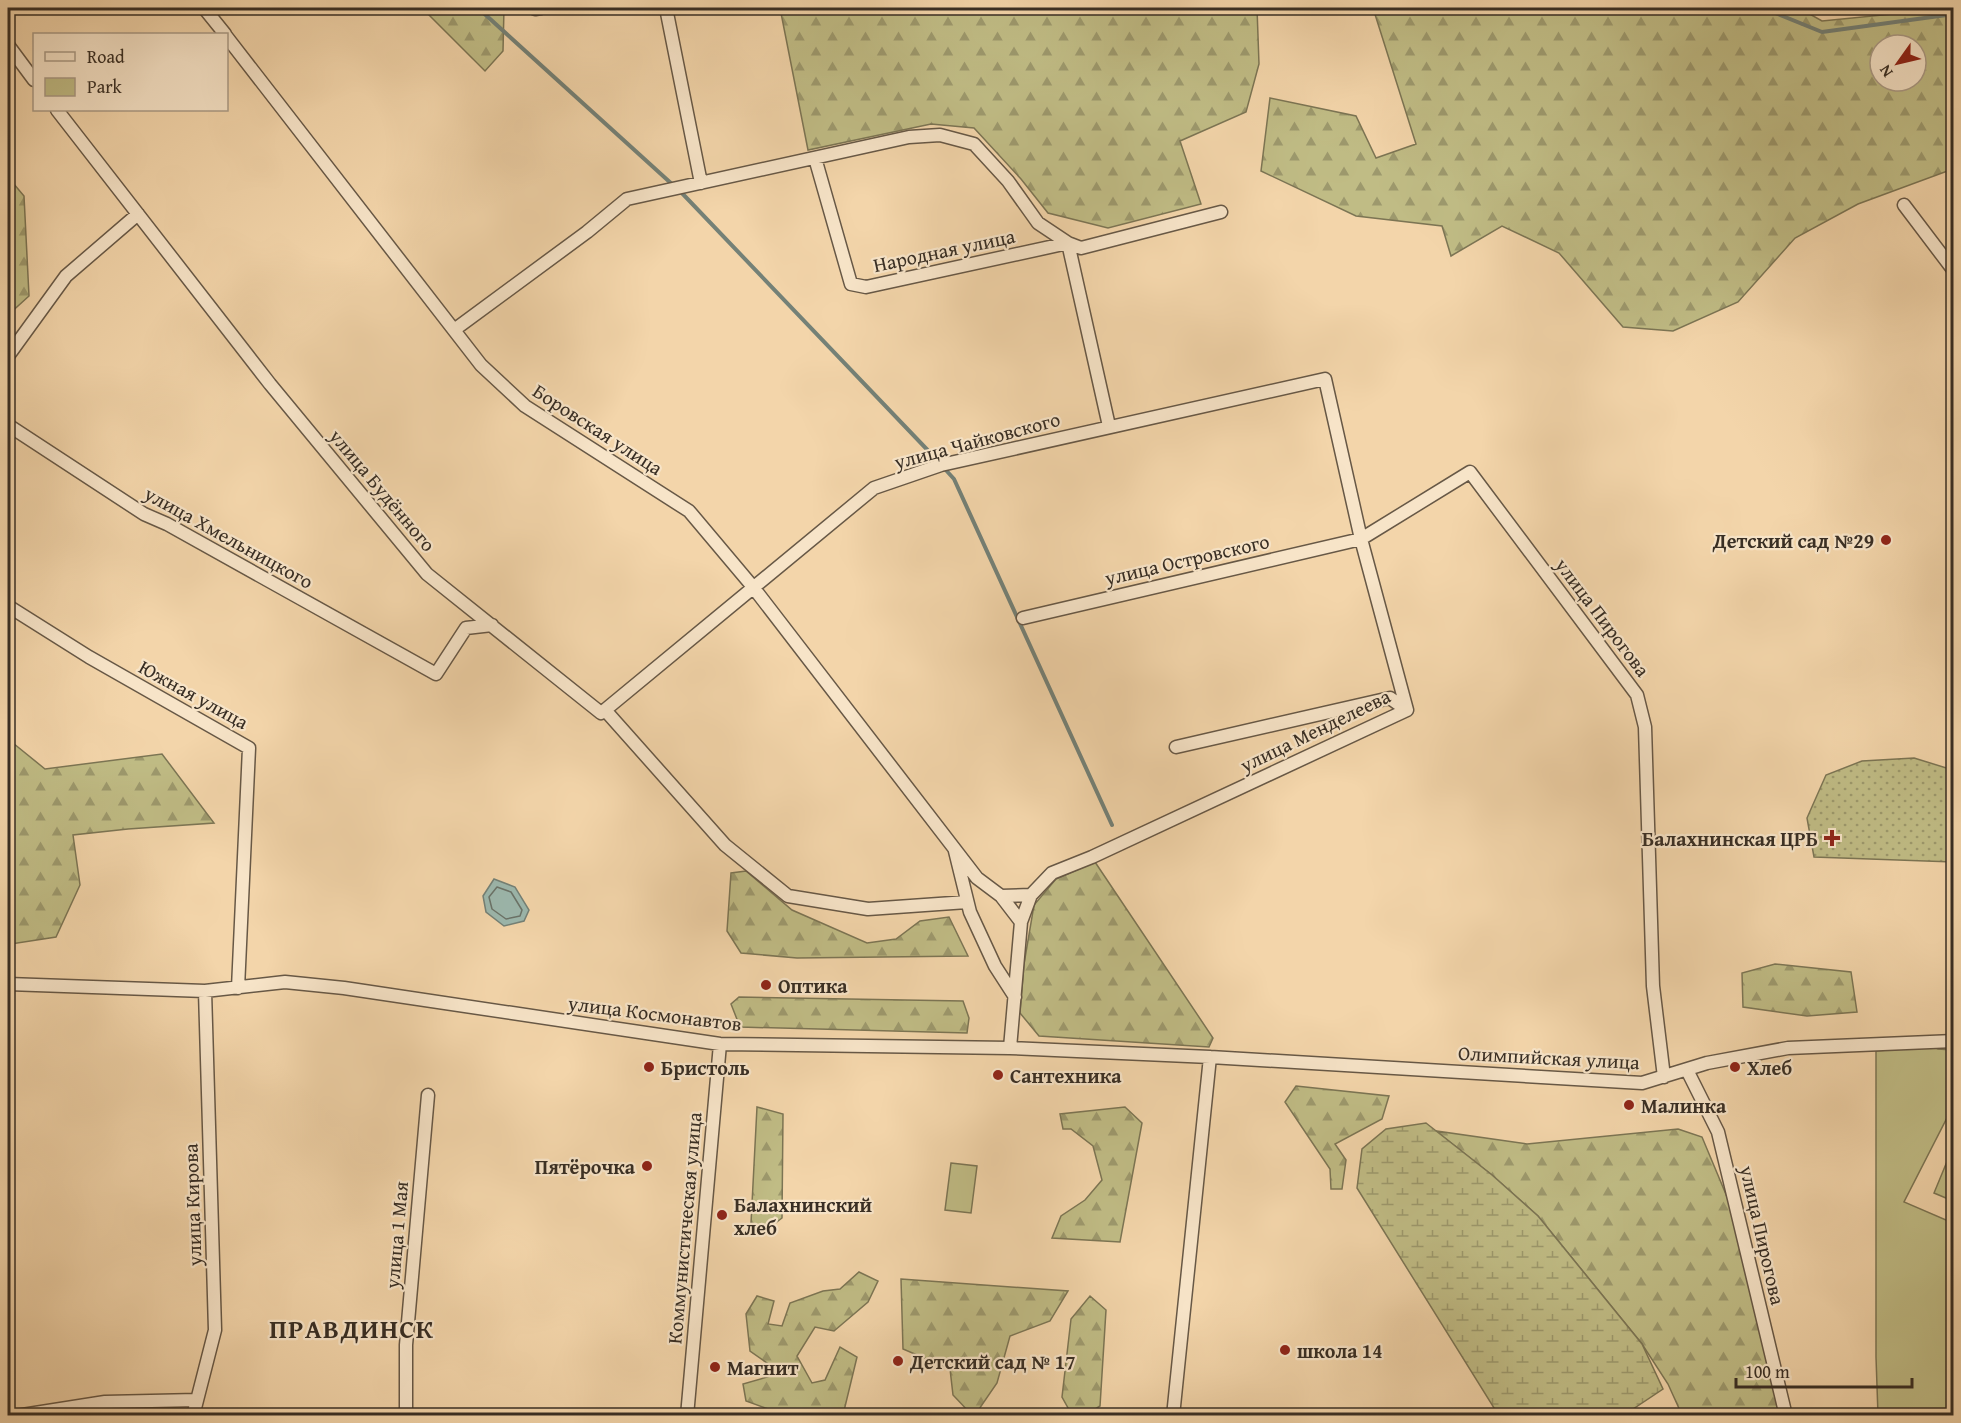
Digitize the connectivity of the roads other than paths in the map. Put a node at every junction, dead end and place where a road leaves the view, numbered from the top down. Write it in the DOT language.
graph roads {
  1 [pos="204,8"];
  2 [pos="666,8"];
  3 [pos="224,33"];
  4 [pos="228,38"];
  5 [pos="8,45"];
  6 [pos="33,79"];
  7 [pos="58,111"];
  8 [pos="815,158"];
  9 [pos="701,183"];
  10 [pos="1904,205"];
  11 [pos="1221,212"];
  12 [pos="138,214"];
  13 [pos="1068,243"];
  14 [pos="1953,271"];
  15 [pos="454,330"];
  16 [pos="8,356"];
  17 [pos="8,425"];
  18 [pos="1109,426"];
  19 [pos="1361,539"];
  20 [pos="753,587"];
  21 [pos="8,606"];
  22 [pos="1023,618"];
  23 [pos="492,626"];
  24 [pos="605,710"];
  25 [pos="1407,710"];
  26 [pos="1176,747"];
  27 [pos="954,847"];
  28 [pos="1031,895"];
  29 [pos="1001,896"];
  30 [pos="967,902"];
  31 [pos="1021,921"];
  32 [pos="8,984"];
  33 [pos="238,988"];
  34 [pos="205,991"];
  35 [pos="1015,998"];
  36 [pos="1953,1041"];
  37 [pos="720,1044"];
  38 [pos="1010,1048"];
  39 [pos="1210,1057"];
  40 [pos="1687,1070"];
  41 [pos="1664,1077"];
  42 [pos="428,1095"];
  43 [pos="197,1400"];
  44 [pos="16,1416"];
  45 [pos="193,1416"];
  46 [pos="406,1416"];
  47 [pos="687,1416"];
  48 [pos="1173,1416"];
  49 [pos="1786,1416"];
  1 -- 3 [label="street, Боровская улица"];
  2 -- 9 [label="street"];
  4 -- 15 [label="street, Боровская улица"];
  5 -- 6 [label="street"];
  7 -- 12 [label="street, улица Будённого"];
  8 -- 9 [label="street, Народная улица"];
  8 -- 13 [label="street, Народная улица"];
  8 -- 13 [label="street, Народная улица"];
  9 -- 15 [label="street, Народная улица"];
  10 -- 14 [label="street"];
  11 -- 13 [label="street, Народная улица"];
  12 -- 16 [label="street"];
  12 -- 23 [label="street, улица Будённого"];
  13 -- 18 [label="street"];
  15 -- 20 [label="street, Боровская улица"];
  17 -- 23 [label="street, улица Хмельницкого"];
  18 -- 19 [label="street, улица Чайковского"];
  18 -- 20 [label="street, улица Чайковского"];
  19 -- 22 [label="street, улица Островского"];
  19 -- 25 [label="street"];
  19 -- 41 [label="street, улица Пирогова"];
  20 -- 24 [label="street, улица Чайковского"];
  20 -- 27 [label="street, Боровская улица"];
  21 -- 33 [label="street, Южная улица"];
  23 -- 24 [label="street, улица Будённого"];
  24 -- 30 [label="street, улица Будённого"];
  25 -- 26 [label="street, улица Менделеева"];
  25 -- 28 [label="street, улица Менделеева"];
  27 -- 29 [label="street, Боровская улица"];
  27 -- 30 [label="street, Боровская улица"];
  28 -- 29 [label="street"];
  28 -- 31 [label="street, улица Менделеева"];
  29 -- 31 [label="street, Боровская улица"];
  30 -- 35 [label="street, Боровская улица"];
  31 -- 35 [label="street"];
  32 -- 34 [label="street, улица Космонавтов"];
  33 -- 34 [label="street, улица Космонавтов"];
  33 -- 37 [label="street, улица Космонавтов"];
  34 -- 43 [label="street, улица Кирова"];
  35 -- 38 [label="street"];
  36 -- 40 [label="street, Олимпийская улица"];
  37 -- 38 [label="street, улица Космонавтов"];
  37 -- 47 [label="street, Коммунистическая улица"];
  38 -- 39 [label="street, улица Космонавтов"];
  39 -- 41 [label="street, Олимпийская улица"];
  39 -- 48 [label="street"];
  40 -- 41 [label="street, Олимпийская улица"];
  40 -- 49 [label="street, улица Пирогова"];
  42 -- 46 [label="street, улица 1 Мая"];
  43 -- 44 [label="street"];
  43 -- 45 [label="street, улица Кирова"];
}
